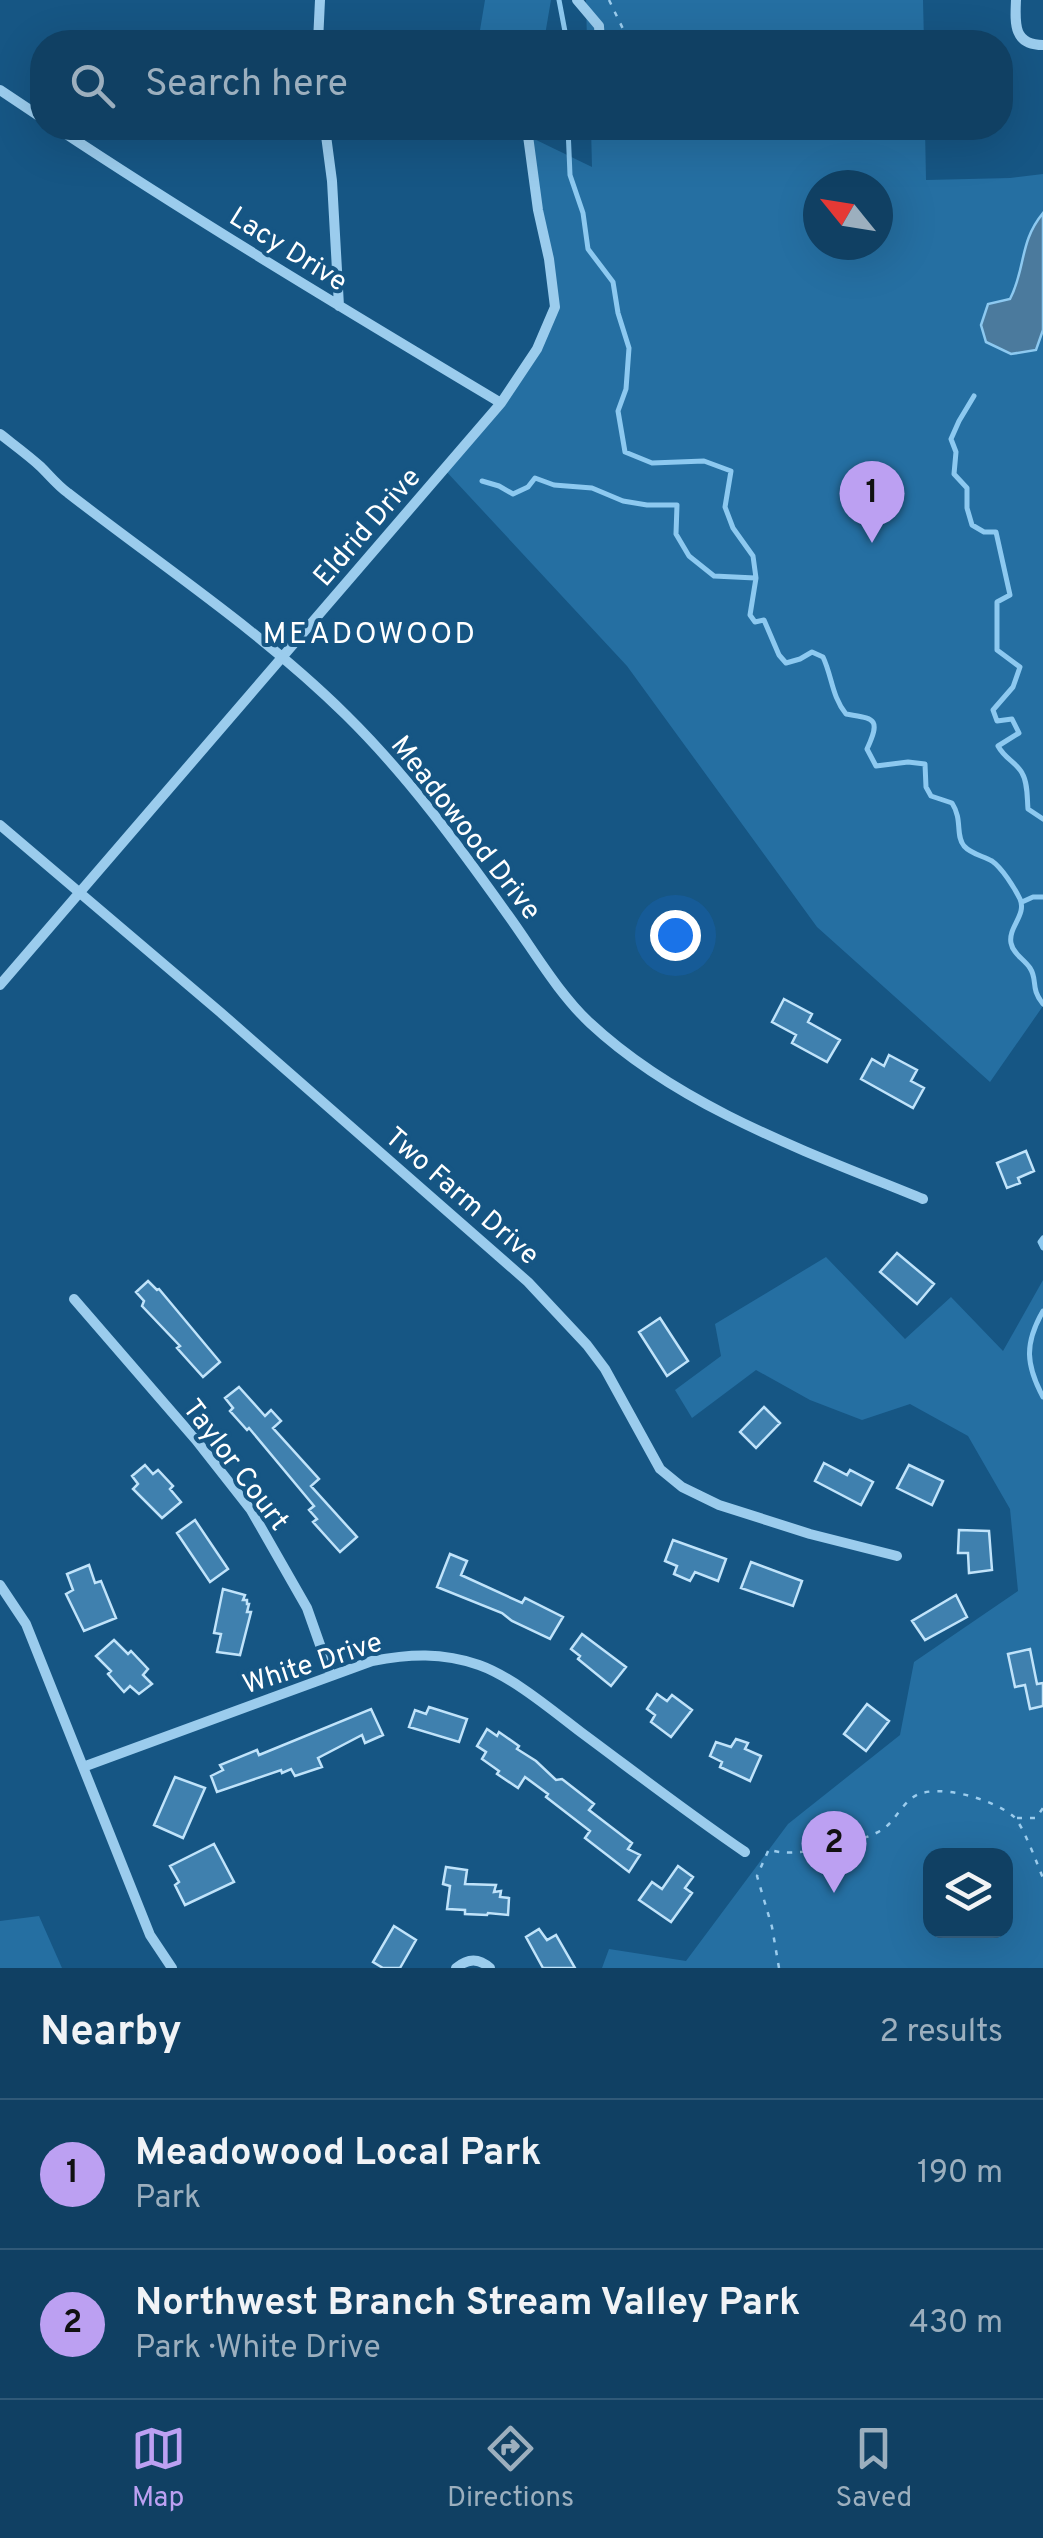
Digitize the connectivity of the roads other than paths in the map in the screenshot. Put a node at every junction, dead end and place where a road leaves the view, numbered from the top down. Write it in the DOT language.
graph roads {
  1 [pos="320,0"];
  2 [pos="577,0"];
  3 [pos="1016,0"];
  4 [pos="319,30"];
  5 [pos="599,30"];
  6 [pos="1043,45"];
  7 [pos="0,90"];
  8 [pos="30,110"];
  9 [pos="76,140"];
  10 [pos="327,140"];
  11 [pos="529,140"];
  12 [pos="339,306"];
  13 [pos="500,403"];
  14 [pos="0,434"];
  15 [pos="282,658"];
  16 [pos="0,825"];
  17 [pos="79,892"];
  18 [pos="0,985"];
  19 [pos="923,1200"];
  20 [pos="74,1300"];
  21 [pos="898,1556"];
  22 [pos="0,1585"];
  23 [pos="331,1676"];
  24 [pos="84,1767"];
  25 [pos="745,1852"];
  26 [pos="172,1968"];
  27 [pos="456,1968"];
  28 [pos="490,1968"];
  1 -- 4 [label="street"];
  2 -- 5 [label="street"];
  3 -- 6 [label="street"];
  7 -- 8 [label="street"];
  9 -- 12 [label="street, Lacy Drive"];
  10 -- 12 [label="street"];
  11 -- 13 [label="street, Eldrid Drive"];
  12 -- 13 [label="street, Lacy Drive"];
  13 -- 15 [label="street, Eldrid Drive"];
  14 -- 15 [label="street, Meadowood Drive"];
  15 -- 17 [label="street, Eldrid Drive"];
  15 -- 19 [label="street, Meadowood Drive"];
  16 -- 17 [label="street, Two Farm Drive"];
  17 -- 18 [label="street, Eldrid Drive"];
  17 -- 21 [label="street, Two Farm Drive"];
  20 -- 23 [label="street, Taylor Court"];
  22 -- 24 [label="street"];
  23 -- 24 [label="street, White Drive"];
  23 -- 25 [label="street, White Drive"];
  24 -- 26 [label="street"];
  27 -- 28 [label="street"];
}
